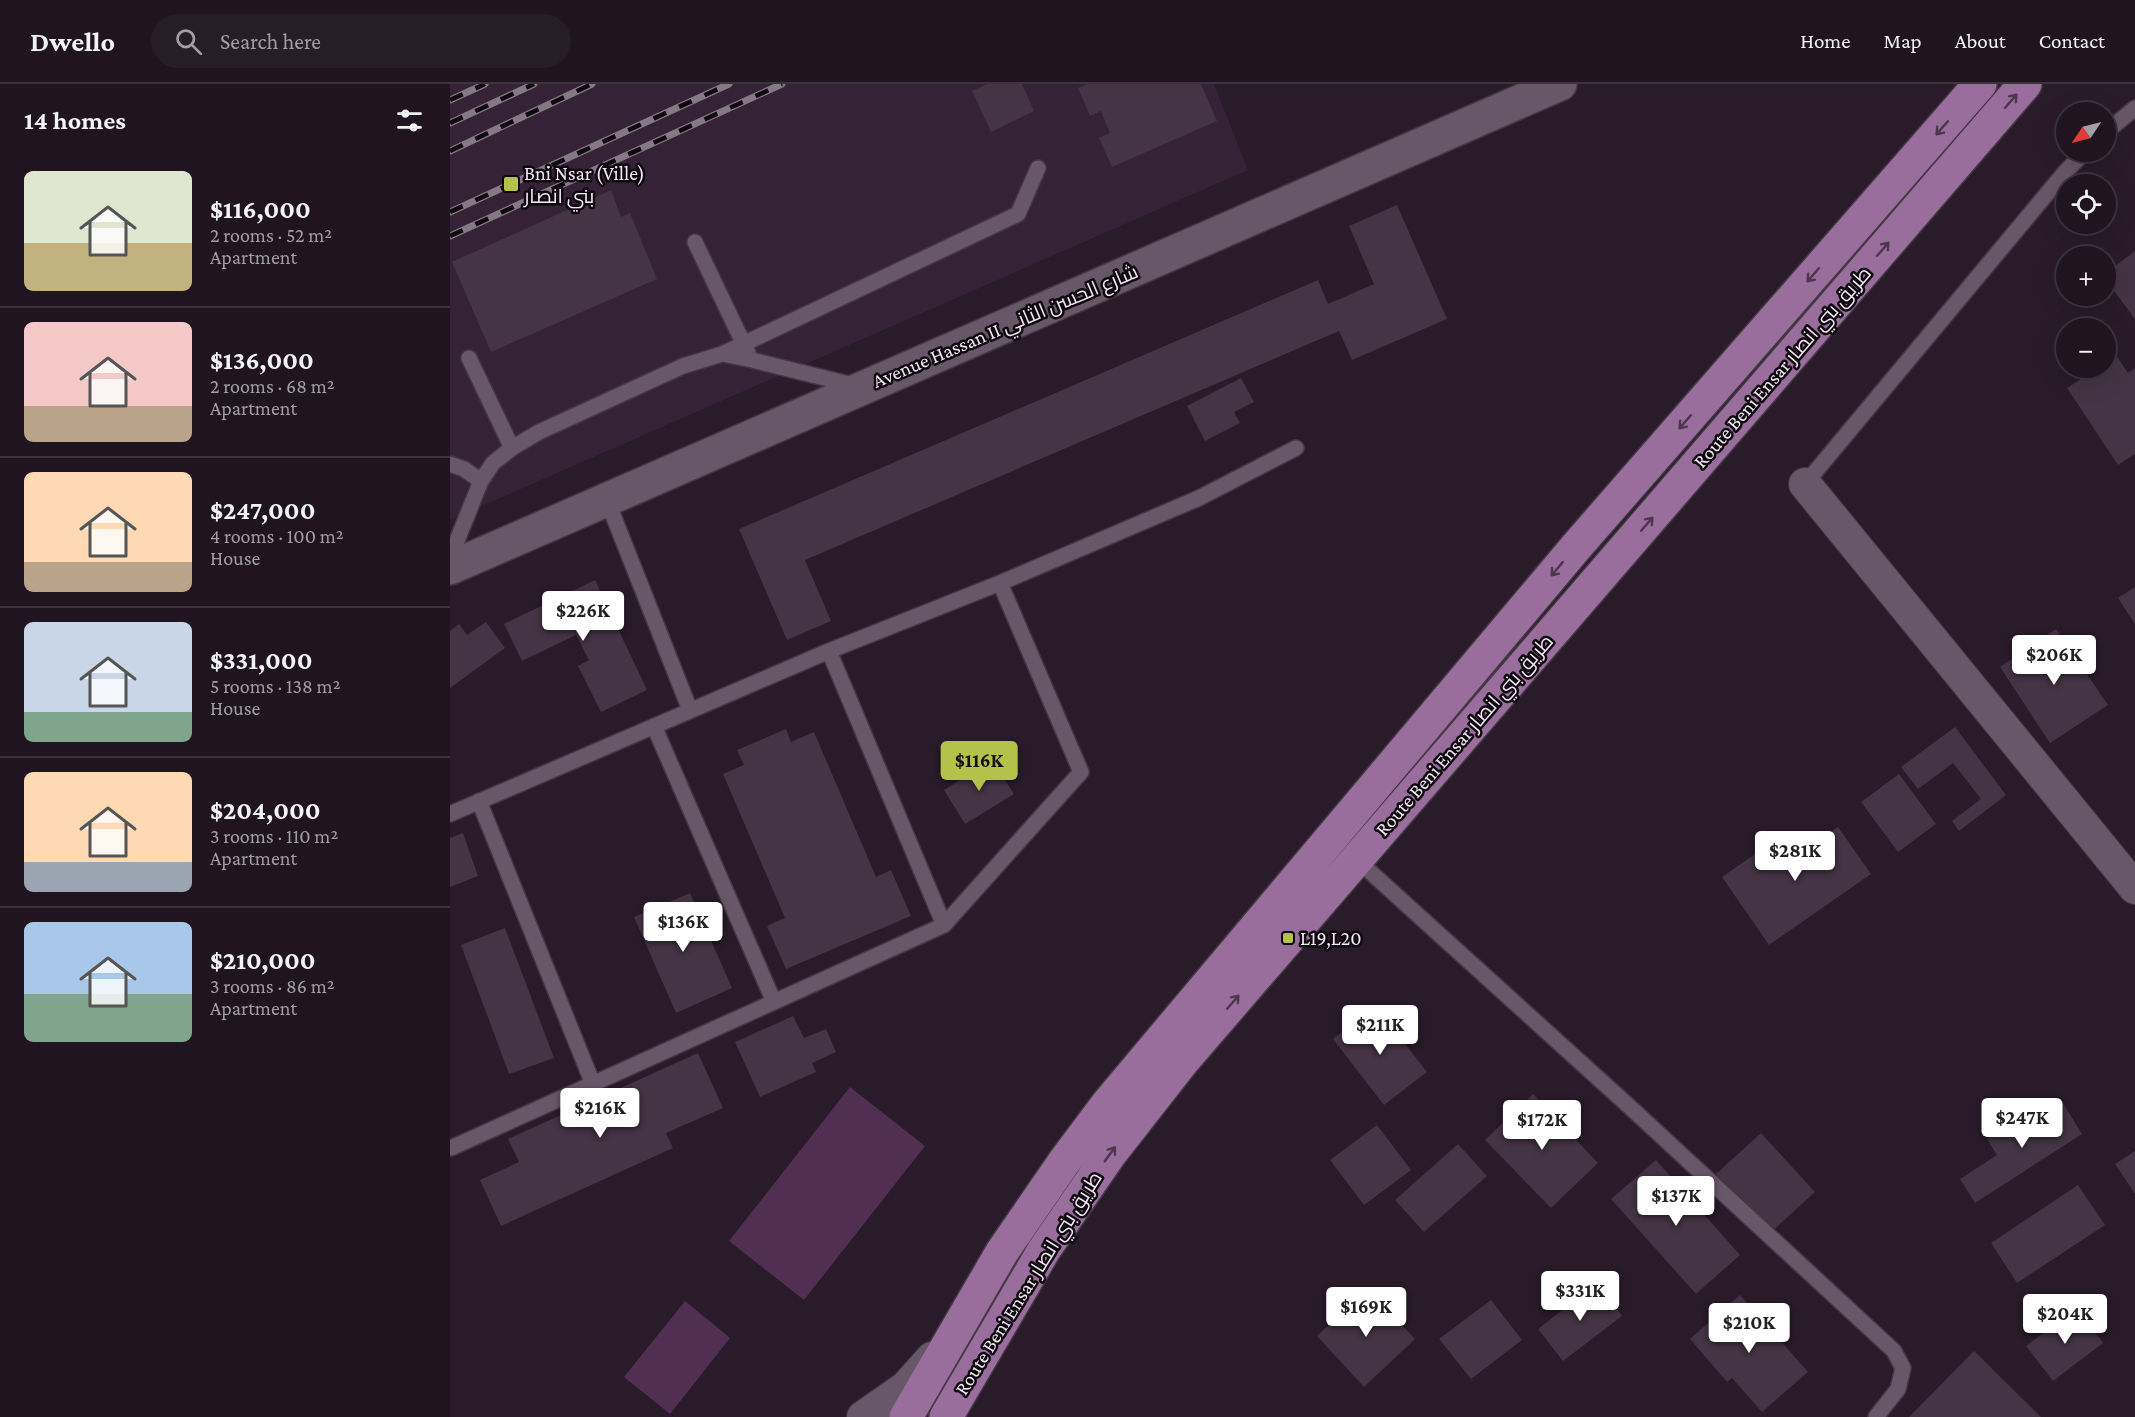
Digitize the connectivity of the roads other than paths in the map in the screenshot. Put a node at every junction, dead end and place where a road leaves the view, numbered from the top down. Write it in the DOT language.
graph roads {
  1 [pos="1560,84"];
  2 [pos="1980,84"];
  3 [pos="2025,84"];
  4 [pos="2135,108"];
  5 [pos="2116,124"];
  6 [pos="2075,162"];
  7 [pos="1038,168"];
  8 [pos="695,242"];
  9 [pos="743,344"];
  10 [pos="722,354"];
  11 [pos="469,358"];
  12 [pos="752,360"];
  13 [pos="863,388"];
  14 [pos="512,448"];
  15 [pos="1296,448"];
  16 [pos="450,464"];
  17 [pos="481,481"];
  18 [pos="1805,484"];
  19 [pos="607,500"];
  20 [pos="450,558"];
  21 [pos="450,568"];
  22 [pos="1000,583"];
  23 [pos="829,651"];
  24 [pos="690,710"];
  25 [pos="654,726"];
  26 [pos="479,801"];
  27 [pos="450,814"];
  28 [pos="1356,859"];
  29 [pos="2135,888"];
  30 [pos="944,925"];
  31 [pos="774,1002"];
  32 [pos="593,1084"];
  33 [pos="450,1148"];
  34 [pos="951,1338"];
  35 [pos="863,1417"];
  36 [pos="906,1417"];
  37 [pos="946,1417"];
  38 [pos="1876,1417"];
  1 -- 13 [label="street, Avenue Hassan II شارع الحسن الثاني"];
  2 -- 34 [label="highway, Route Beni Ensar طريق بني انصار, one-way"];
  28 -- 3 [label="highway, Route Beni Ensar طريق بني انصار, one-way"];
  4 -- 5 [label="lane"];
  6 -- 18 [label="lane"];
  7 -- 9 [label="lane"];
  8 -- 9 [label="lane"];
  9 -- 10 [label="lane"];
  9 -- 12 [label="lane"];
  10 -- 12 [label="lane"];
  10 -- 14 [label="lane"];
  11 -- 14 [label="lane"];
  12 -- 13 [label="lane"];
  13 -- 19 [label="street, Avenue Hassan II شارع الحسن الثاني"];
  14 -- 17 [label="lane"];
  15 -- 22 [label="lane"];
  16 -- 17 [label="lane"];
  17 -- 20 [label="lane"];
  18 -- 29 [label="street"];
  19 -- 21 [label="street, Avenue Hassan II شارع الحسن الثاني"];
  19 -- 24 [label="lane"];
  22 -- 23 [label="lane"];
  22 -- 30 [label="lane"];
  23 -- 24 [label="lane"];
  23 -- 30 [label="lane"];
  24 -- 25 [label="lane"];
  25 -- 26 [label="lane"];
  25 -- 31 [label="lane"];
  26 -- 27 [label="lane"];
  26 -- 32 [label="lane"];
  37 -- 28 [label="highway, Route Beni Ensar طريق بني انصار, one-way"];
  28 -- 38 [label="lane"];
  30 -- 31 [label="lane"];
  31 -- 32 [label="lane"];
  32 -- 33 [label="lane"];
  34 -- 35 [label="street"];
  34 -- 36 [label="highway, Route Beni Ensar طريق بني انصار"];
}
